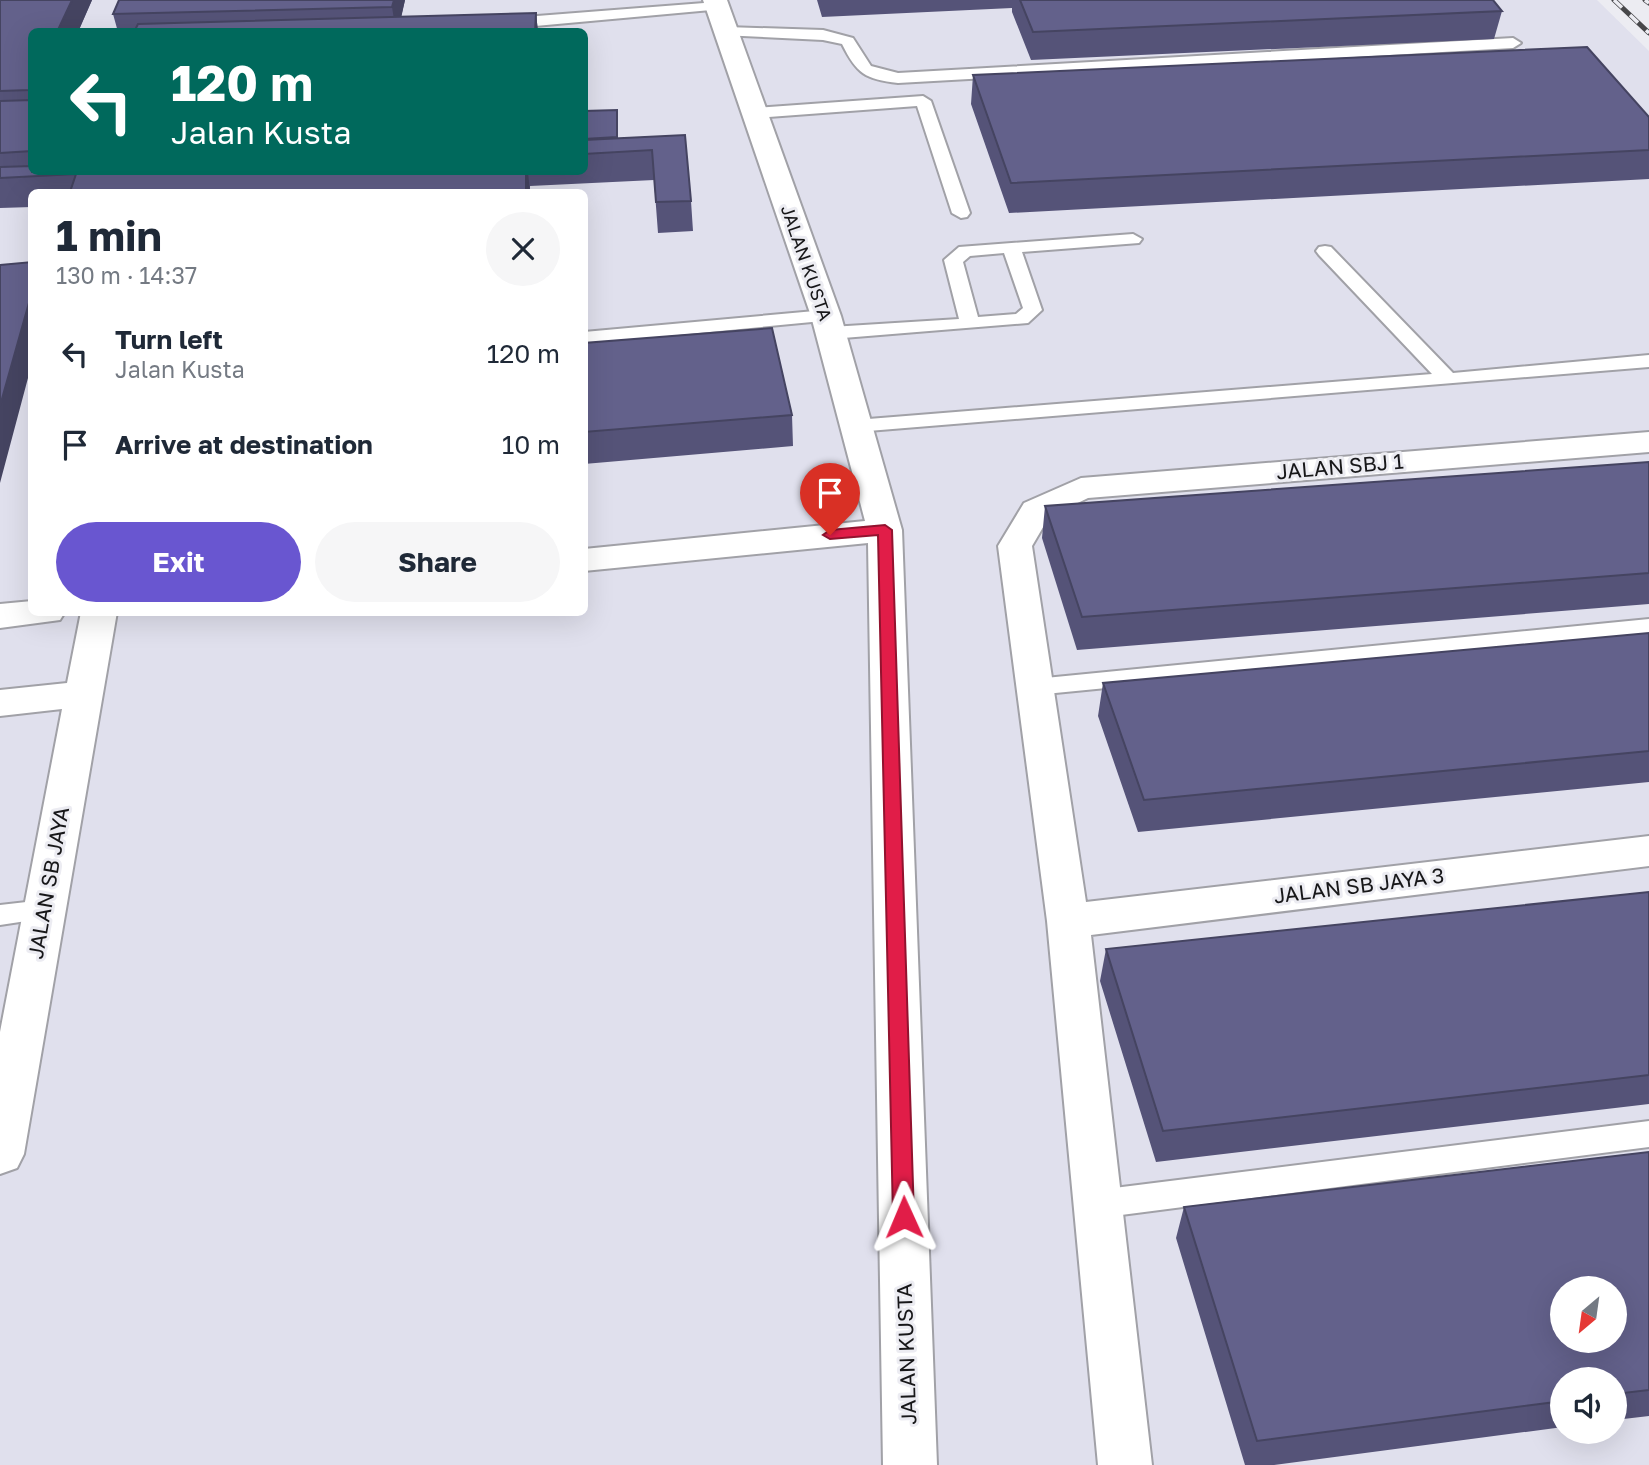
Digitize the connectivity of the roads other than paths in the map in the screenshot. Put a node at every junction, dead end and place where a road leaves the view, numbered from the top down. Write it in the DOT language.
graph roads {
  1 [pos="719,13"];
  2 [pos="487,28"];
  3 [pos="1513,43"];
  4 [pos="754,113"];
  5 [pos="961,213"];
  6 [pos="1133,239"];
  7 [pos="1011,247"];
  8 [pos="1325,251"];
  9 [pos="828,324"];
  10 [pos="970,324"];
  11 [pos="588,338"];
  12 [pos="1649,361"];
  13 [pos="1448,379"];
  14 [pos="856,426"];
  15 [pos="1649,442"];
  16 [pos="885,530"];
  17 [pos="588,560"];
  18 [pos="28,614"];
  19 [pos="0,616"];
  20 [pos="98,616"];
  21 [pos="1649,627"];
  22 [pos="1035,687"];
  23 [pos="84,694"];
  24 [pos="0,703"];
  25 [pos="1649,851"];
  26 [pos="44,910"];
  27 [pos="0,915"];
  28 [pos="1068,921"];
  29 [pos="1649,1134"];
  30 [pos="0,1154"];
  31 [pos="1098,1204"];
  32 [pos="911,1465"];
  33 [pos="1125,1465"];
  1 -- 2 [label="lane"];
  1 -- 3 [label="lane"];
  1 -- 4 [label="street, JALAN KUSTA"];
  4 -- 5 [label="lane"];
  4 -- 9 [label="street, JALAN KUSTA"];
  6 -- 7 [label="lane"];
  7 -- 10 [label="lane"];
  7 -- 10 [label="lane"];
  8 -- 13 [label="lane"];
  9 -- 10 [label="lane"];
  9 -- 11 [label="lane"];
  9 -- 14 [label="street, JALAN KUSTA"];
  12 -- 13 [label="lane"];
  13 -- 14 [label="lane"];
  14 -- 16 [label="street, JALAN KUSTA"];
  15 -- 22 [label="street, JALAN SBJ 1"];
  16 -- 17 [label="street"];
  16 -- 32 [label="street, JALAN KUSTA"];
  18 -- 19 [label="street"];
  20 -- 23 [label="street, JALAN SB JAYA"];
  21 -- 22 [label="lane"];
  22 -- 28 [label="street"];
  23 -- 24 [label="street"];
  23 -- 26 [label="street, JALAN SB JAYA"];
  25 -- 28 [label="street, JALAN SB JAYA 3"];
  26 -- 27 [label="lane"];
  26 -- 30 [label="street, JALAN SB JAYA"];
  28 -- 31 [label="street"];
  29 -- 31 [label="lane"];
  31 -- 33 [label="street"];
}
